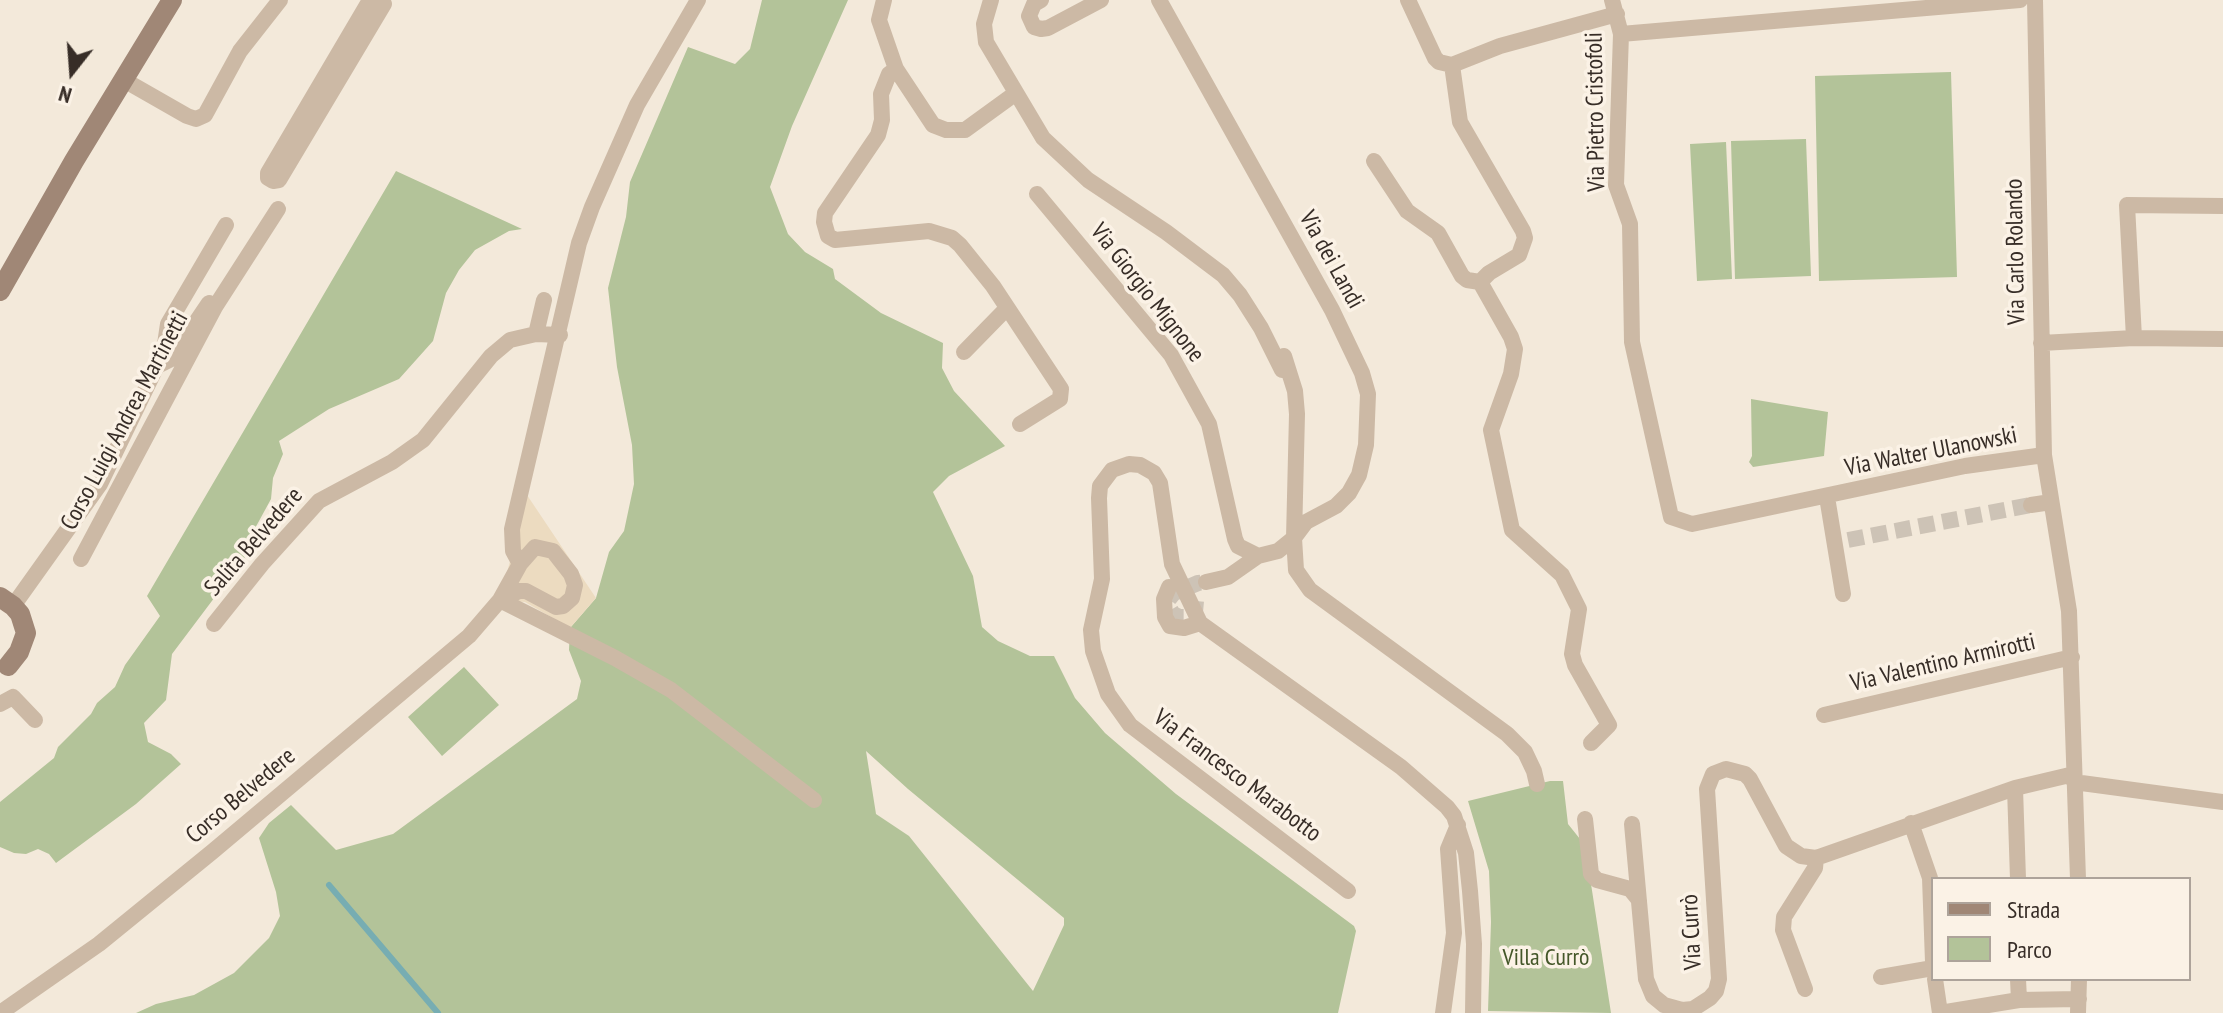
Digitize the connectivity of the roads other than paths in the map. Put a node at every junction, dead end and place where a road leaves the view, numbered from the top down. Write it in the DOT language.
graph roads {
  1 [pos="172,0"];
  2 [pos="280,0"];
  3 [pos="698,0"];
  4 [pos="884,0"];
  5 [pos="991,0"];
  6 [pos="1041,0"];
  7 [pos="1101,0"];
  8 [pos="1159,0"];
  9 [pos="1408,0"];
  10 [pos="2020,0"];
  11 [pos="2035,0"];
  12 [pos="377,2"];
  13 [pos="1614,7"];
  14 [pos="1621,34"];
  15 [pos="1452,65"];
  16 [pos="896,69"];
  17 [pos="124,80"];
  18 [pos="1016,93"];
  19 [pos="1374,161"];
  20 [pos="1037,194"];
  21 [pos="2223,206"];
  22 [pos="278,209"];
  23 [pos="226,225"];
  24 [pos="1484,277"];
  25 [pos="0,291"];
  26 [pos="544,300"];
  27 [pos="215,307"];
  28 [pos="1007,308"];
  29 [pos="536,334"];
  30 [pos="560,335"];
  31 [pos="2134,338"];
  32 [pos="2223,339"];
  33 [pos="2041,343"];
  34 [pos="964,352"];
  35 [pos="1284,356"];
  36 [pos="158,366"];
  37 [pos="1020,424"];
  38 [pos="1296,447"];
  39 [pos="2044,455"];
  40 [pos="1827,497"];
  41 [pos="2051,502"];
  42 [pos="2031,505"];
  43 [pos="1667,507"];
  44 [pos="1294,538"];
  45 [pos="1258,556"];
  46 [pos="516,558"];
  47 [pos="81,559"];
  48 [pos="1206,582"];
  49 [pos="1169,587"];
  50 [pos="1843,594"];
  51 [pos="500,600"];
  52 [pos="7,602"];
  53 [pos="1200,623"];
  54 [pos="214,624"];
  55 [pos="2072,657"];
  56 [pos="4,668"];
  57 [pos="0,704"];
  58 [pos="1824,715"];
  59 [pos="35,720"];
  60 [pos="1591,743"];
  61 [pos="2074,778"];
  62 [pos="1537,784"];
  63 [pos="2015,788"];
  64 [pos="814,800"];
  65 [pos="2223,802"];
  66 [pos="1585,819"];
  67 [pos="1911,823"];
  68 [pos="1632,824"];
  69 [pos="1458,825"];
  70 [pos="1816,858"];
  71 [pos="2018,877"];
  72 [pos="2078,877"];
  73 [pos="1348,891"];
  74 [pos="1639,900"];
  75 [pos="1931,907"];
  76 [pos="1931,965"];
  77 [pos="1881,977"];
  78 [pos="1935,981"];
  79 [pos="2018,981"];
  80 [pos="2079,981"];
  81 [pos="1805,989"];
  82 [pos="2019,1000"];
  83 [pos="2079,1006"];
  84 [pos="2000,1009"];
  85 [pos="0,1013"];
  86 [pos="1443,1013"];
  87 [pos="1473,1013"];
  88 [pos="1940,1013"];
  1 -- 17 [label="street"];
  2 -- 17 [label="street"];
  3 -- 30 [label="street"];
  4 -- 16 [label="street"];
  5 -- 18 [label="street"];
  6 -- 7 [label="street"];
  8 -- 44 [label="street, Via dei Landi"];
  9 -- 15 [label="street"];
  10 -- 14 [label="street"];
  11 -- 33 [label="street, Via Carlo Rolando"];
  12 -- 12 [label="street"];
  13 -- 14 [label="street, Via Pietro Cristofoli"];
  13 -- 15 [label="street"];
  14 -- 43 [label="street, Via Pietro Cristofoli"];
  15 -- 24 [label="street"];
  16 -- 18 [label="street"];
  16 -- 28 [label="street"];
  17 -- 25 [label="street"];
  18 -- 38 [label="street"];
  19 -- 24 [label="street"];
  20 -- 45 [label="street, Via Giorgio Mignone"];
  21 -- 31 [label="street"];
  22 -- 27 [label="street, Corso Luigi Andrea Martinetti"];
  23 -- 36 [label="street, Corso Luigi Andrea Martinetti"];
  24 -- 60 [label="street"];
  26 -- 29 [label="street"];
  27 -- 36 [label="street, Corso Luigi Andrea Martinetti"];
  27 -- 47 [label="street, Corso Luigi Andrea Martinetti"];
  28 -- 34 [label="street"];
  28 -- 37 [label="street"];
  29 -- 30 [label="street, Salita Belvedere"];
  29 -- 54 [label="street, Salita Belvedere"];
  30 -- 46 [label="street"];
  31 -- 32 [label="street"];
  31 -- 33 [label="street"];
  33 -- 39 [label="street, Via Carlo Rolando"];
  35 -- 38 [label="street"];
  36 -- 52 [label="street, Corso Luigi Andrea Martinetti"];
  38 -- 44 [label="street"];
  39 -- 40 [label="street, Via Walter Ulanowski"];
  39 -- 41 [label="street, Via Carlo Rolando"];
  40 -- 43 [label="street, Via Walter Ulanowski"];
  40 -- 50 [label="street, Via Walter Ulanowski"];
  41 -- 42 [label="street"];
  41 -- 55 [label="street, Via Carlo Rolando"];
  44 -- 45 [label="street, Via dei Landi"];
  44 -- 62 [label="street"];
  45 -- 48 [label="street, Via dei Landi"];
  46 -- 51 [label="street, Corso Belvedere"];
  46 -- 51 [label="street"];
  49 -- 53 [label="street, Via Francesco Marabotto"];
  51 -- 64 [label="street"];
  51 -- 85 [label="street, Corso Belvedere"];
  52 -- 56 [label="street, Corso Luigi Andrea Martinetti"];
  53 -- 69 [label="street, Via Francesco Marabotto"];
  53 -- 73 [label="street, Via Francesco Marabotto"];
  55 -- 58 [label="street, Via Valentino Armirotti"];
  55 -- 61 [label="street, Via Carlo Rolando"];
  57 -- 59 [label="street"];
  61 -- 63 [label="street"];
  61 -- 65 [label="street"];
  61 -- 72 [label="street, Via Carlo Rolando"];
  63 -- 67 [label="street"];
  63 -- 71 [label="street"];
  66 -- 74 [label="street"];
  67 -- 70 [label="street"];
  67 -- 75 [label="street"];
  68 -- 74 [label="street, Via Currò"];
  69 -- 86 [label="street"];
  69 -- 87 [label="street, Via Francesco Marabotto"];
  70 -- 74 [label="street, Via Currò"];
  70 -- 81 [label="street"];
  76 -- 77 [label="street"];
  78 -- 88 [label="street"];
  79 -- 82 [label="street"];
  80 -- 83 [label="street"];
  82 -- 83 [label="street"];
  82 -- 84 [label="street"];
  84 -- 88 [label="street"];
}
